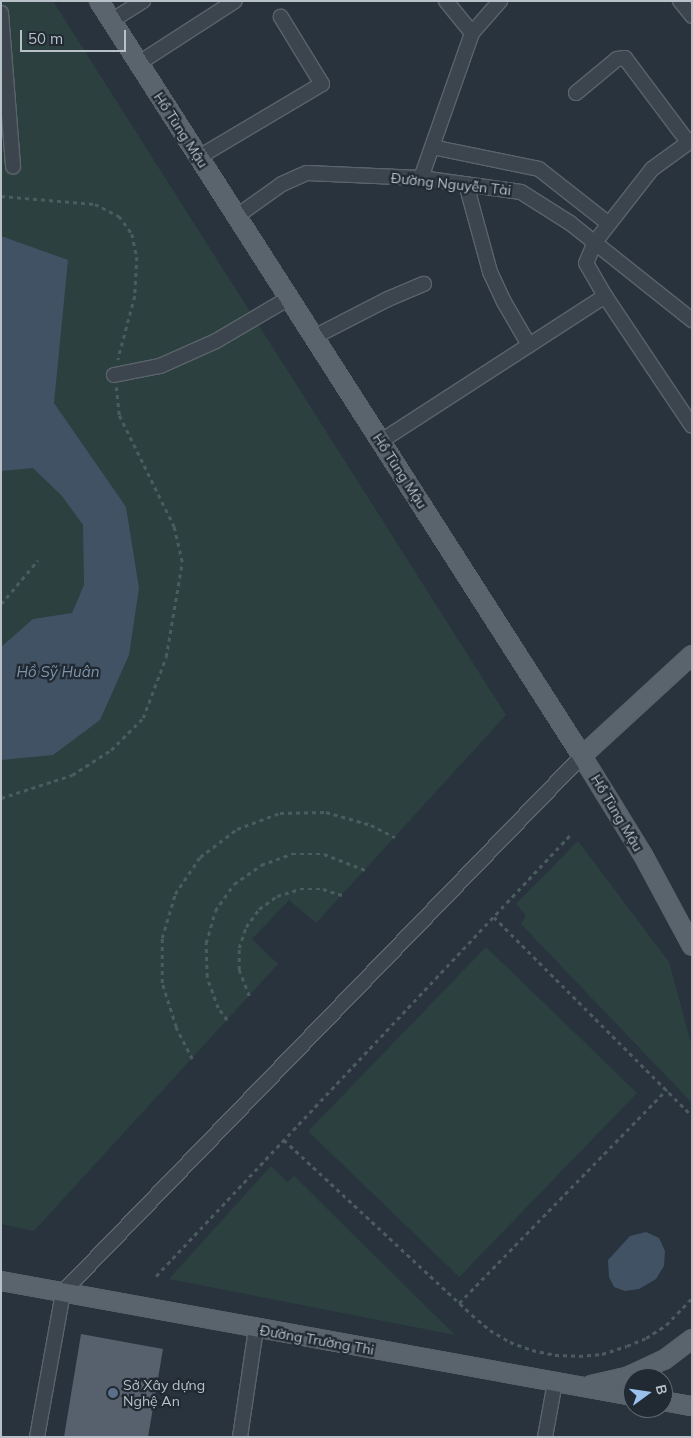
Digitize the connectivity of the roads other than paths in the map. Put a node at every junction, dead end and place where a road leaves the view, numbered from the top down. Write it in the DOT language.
graph roads {
  1 [pos="99,1"];
  2 [pos="143,1"];
  3 [pos="234,1"];
  4 [pos="446,1"];
  5 [pos="500,1"];
  6 [pos="680,1"];
  7 [pos="1,13"];
  8 [pos="281,16"];
  9 [pos="692,16"];
  10 [pos="111,21"];
  11 [pos="472,33"];
  12 [pos="139,64"];
  13 [pos="576,93"];
  14 [pos="690,141"];
  15 [pos="432,147"];
  16 [pos="199,157"];
  17 [pos="13,167"];
  18 [pos="421,178"];
  19 [pos="466,184"];
  20 [pos="237,216"];
  21 [pos="609,224"];
  22 [pos="594,242"];
  23 [pos="424,284"];
  24 [pos="604,296"];
  25 [pos="289,298"];
  26 [pos="692,320"];
  27 [pos="314,337"];
  28 [pos="529,345"];
  29 [pos="114,375"];
  30 [pos="692,426"];
  31 [pos="381,441"];
  32 [pos="692,655"];
  33 [pos="582,756"];
  34 [pos="692,946"];
  35 [pos="1,1281"];
  36 [pos="64,1292"];
  37 [pos="256,1329"];
  38 [pos="692,1339"];
  39 [pos="555,1382"];
  40 [pos="623,1394"];
  41 [pos="673,1403"];
  42 [pos="692,1406"];
  43 [pos="37,1437"];
  44 [pos="240,1437"];
  45 [pos="545,1437"];
  1 -- 10 [label="main road, Hồ Tùng Mậu"];
  2 -- 10 [label="street"];
  3 -- 12 [label="street"];
  4 -- 11 [label="street"];
  5 -- 11 [label="street"];
  6 -- 9 [label="street"];
  7 -- 17 [label="street"];
  8 -- 16 [label="street"];
  10 -- 12 [label="main road, Hồ Tùng Mậu"];
  11 -- 15 [label="street"];
  12 -- 16 [label="main road, Hồ Tùng Mậu"];
  13 -- 14 [label="street"];
  14 -- 21 [label="street"];
  15 -- 18 [label="street"];
  15 -- 21 [label="street"];
  16 -- 20 [label="main road, Hồ Tùng Mậu"];
  18 -- 19 [label="street, Đường Nguyễn Tài"];
  18 -- 20 [label="street, Đường Nguyễn Tài"];
  19 -- 22 [label="street, Đường Nguyễn Tài"];
  19 -- 28 [label="street"];
  20 -- 25 [label="main road, Hồ Tùng Mậu"];
  21 -- 22 [label="street"];
  22 -- 24 [label="street"];
  22 -- 26 [label="street, Đường Nguyễn Tài"];
  23 -- 27 [label="street"];
  24 -- 28 [label="street"];
  24 -- 30 [label="street"];
  25 -- 27 [label="main road, Hồ Tùng Mậu"];
  25 -- 29 [label="street"];
  27 -- 31 [label="main road, Hồ Tùng Mậu"];
  28 -- 31 [label="street"];
  31 -- 33 [label="main road, Hồ Tùng Mậu"];
  32 -- 33 [label="main road"];
  33 -- 34 [label="main road, Hồ Tùng Mậu"];
  33 -- 36 [label="street"];
  35 -- 36 [label="main road, Đường Trường Thi"];
  36 -- 37 [label="main road, Đường Trường Thi"];
  36 -- 43 [label="street"];
  37 -- 39 [label="main road, Đường Trường Thi"];
  37 -- 44 [label="street"];
  38 -- 39 [label="main road"];
  39 -- 40 [label="main road, Đường Trường Thi"];
  39 -- 45 [label="street"];
  41 -- 42 [label="main road"];
}
